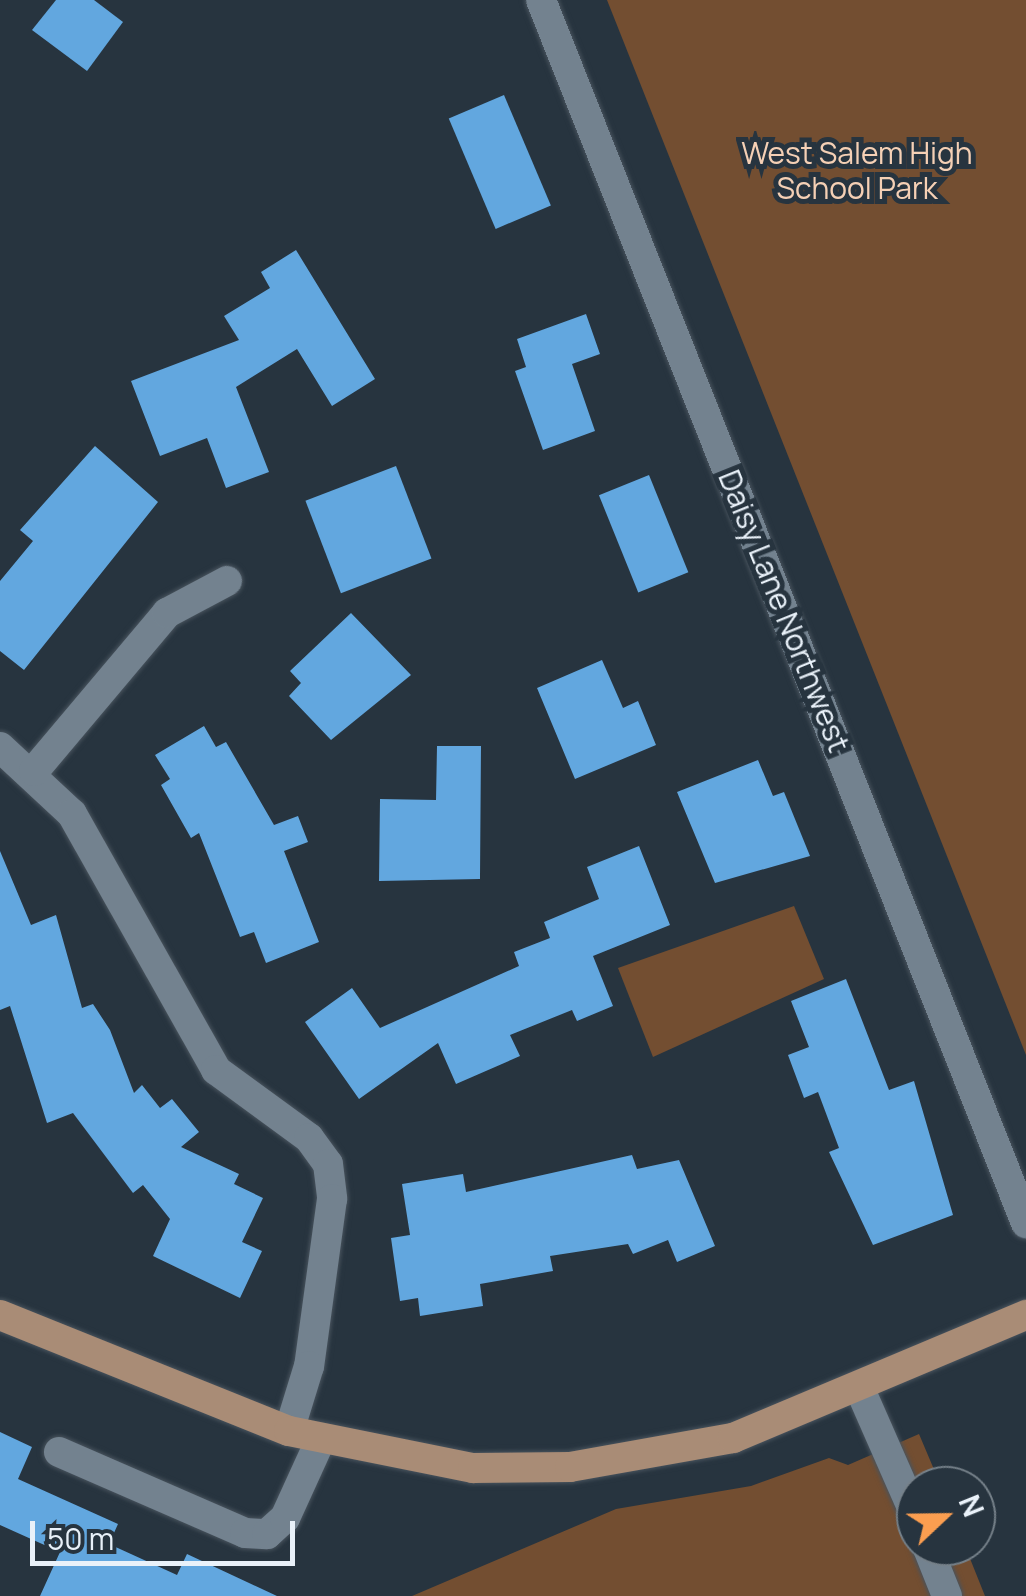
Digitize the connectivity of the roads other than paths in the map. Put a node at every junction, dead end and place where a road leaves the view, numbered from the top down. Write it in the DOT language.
graph roads {
  1 [pos="541,0"];
  2 [pos="227,581"];
  3 [pos="0,747"];
  4 [pos="34,771"];
  5 [pos="1026,1223"];
  6 [pos="0,1315"];
  7 [pos="1026,1315"];
  8 [pos="859,1388"];
  9 [pos="289,1431"];
  10 [pos="321,1439"];
  11 [pos="59,1452"];
  12 [pos="896,1472"];
  13 [pos="935,1566"];
  14 [pos="947,1596"];
  1 -- 5 [label="street, Daisy Lane Northwest"];
  2 -- 4 [label="street"];
  3 -- 4 [label="street"];
  4 -- 9 [label="street"];
  6 -- 9 [label="main road"];
  7 -- 8 [label="main road"];
  8 -- 10 [label="main road"];
  8 -- 12 [label="street"];
  9 -- 10 [label="main road"];
  10 -- 11 [label="street"];
  13 -- 14 [label="street"];
}
